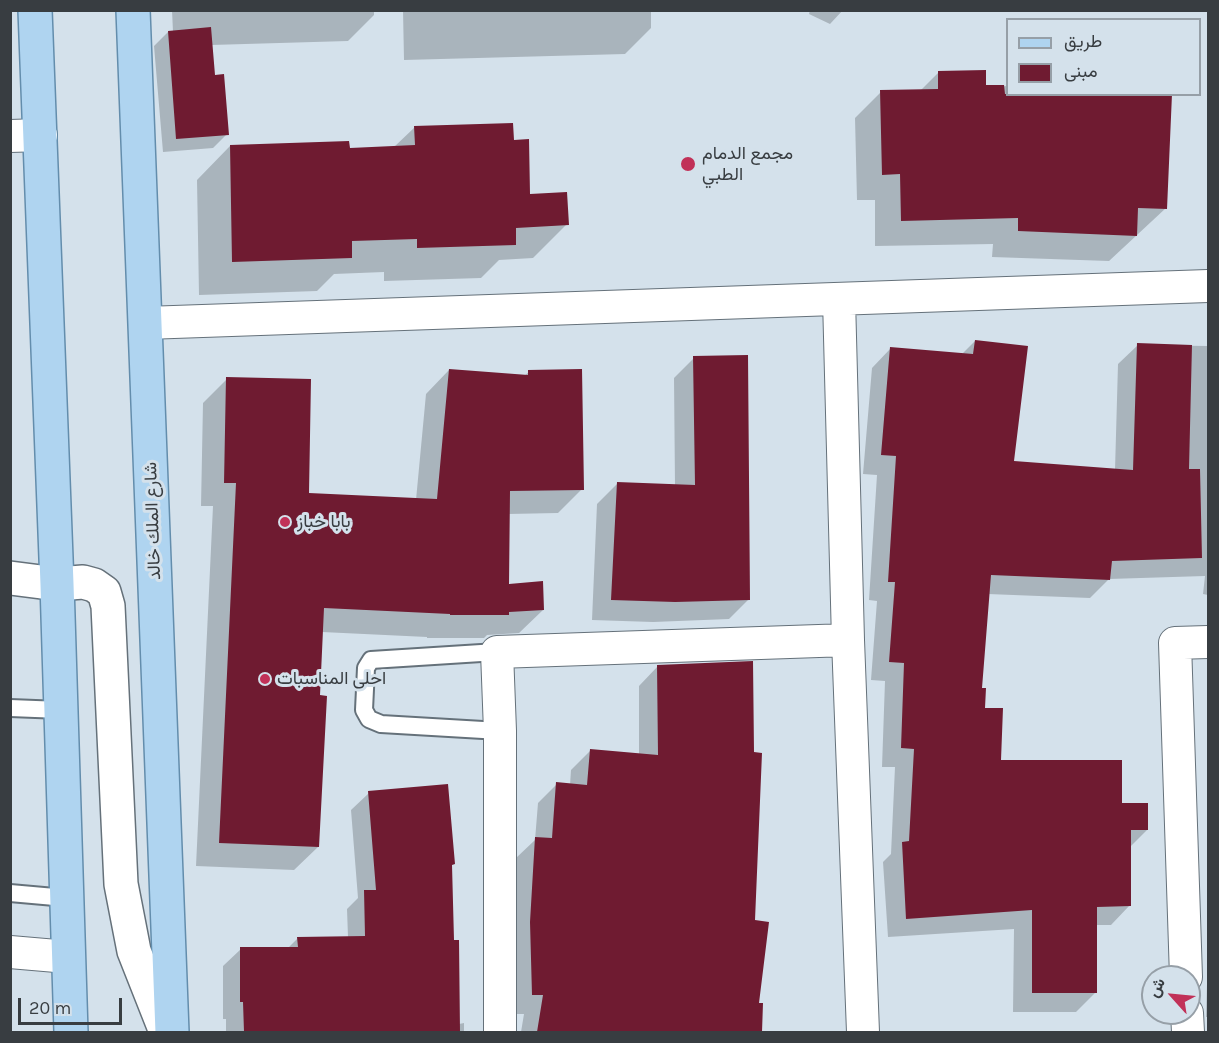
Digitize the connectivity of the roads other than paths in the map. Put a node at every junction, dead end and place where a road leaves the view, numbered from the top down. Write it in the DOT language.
graph roads {
  1 [pos="35,10"];
  2 [pos="133,10"];
  3 [pos="26,136"];
  4 [pos="1209,286"];
  5 [pos="839,299"];
  6 [pos="145,323"];
  7 [pos="10,578"];
  8 [pos="57,584"];
  9 [pos="848,640"];
  10 [pos="1209,642"];
  11 [pos="497,652"];
  12 [pos="10,708"];
  13 [pos="61,710"];
  14 [pos="500,730"];
  15 [pos="10,893"];
  16 [pos="66,898"];
  17 [pos="10,952"];
  18 [pos="68,957"];
  19 [pos="1186,965"];
  20 [pos="71,1032"];
  21 [pos="166,1032"];
  22 [pos="172,1032"];
  23 [pos="500,1032"];
  24 [pos="863,1032"];
  1 -- 3 [label="main road"];
  2 -- 6 [label="main road, شارع الملك خالد"];
  3 -- 8 [label="main road"];
  4 -- 5 [label="street"];
  5 -- 6 [label="street"];
  5 -- 9 [label="street"];
  6 -- 22 [label="main road, شارع الملك خالد"];
  7 -- 8 [label="street"];
  8 -- 13 [label="main road"];
  8 -- 21 [label="street"];
  9 -- 11 [label="street"];
  9 -- 24 [label="street"];
  10 -- 19 [label="street"];
  11 -- 14 [label="street"];
  11 -- 14 [label="lane"];
  12 -- 13 [label="lane"];
  13 -- 16 [label="main road"];
  14 -- 23 [label="street"];
  15 -- 16 [label="lane"];
  16 -- 18 [label="main road"];
  17 -- 18 [label="street"];
  18 -- 20 [label="main road"];
}
